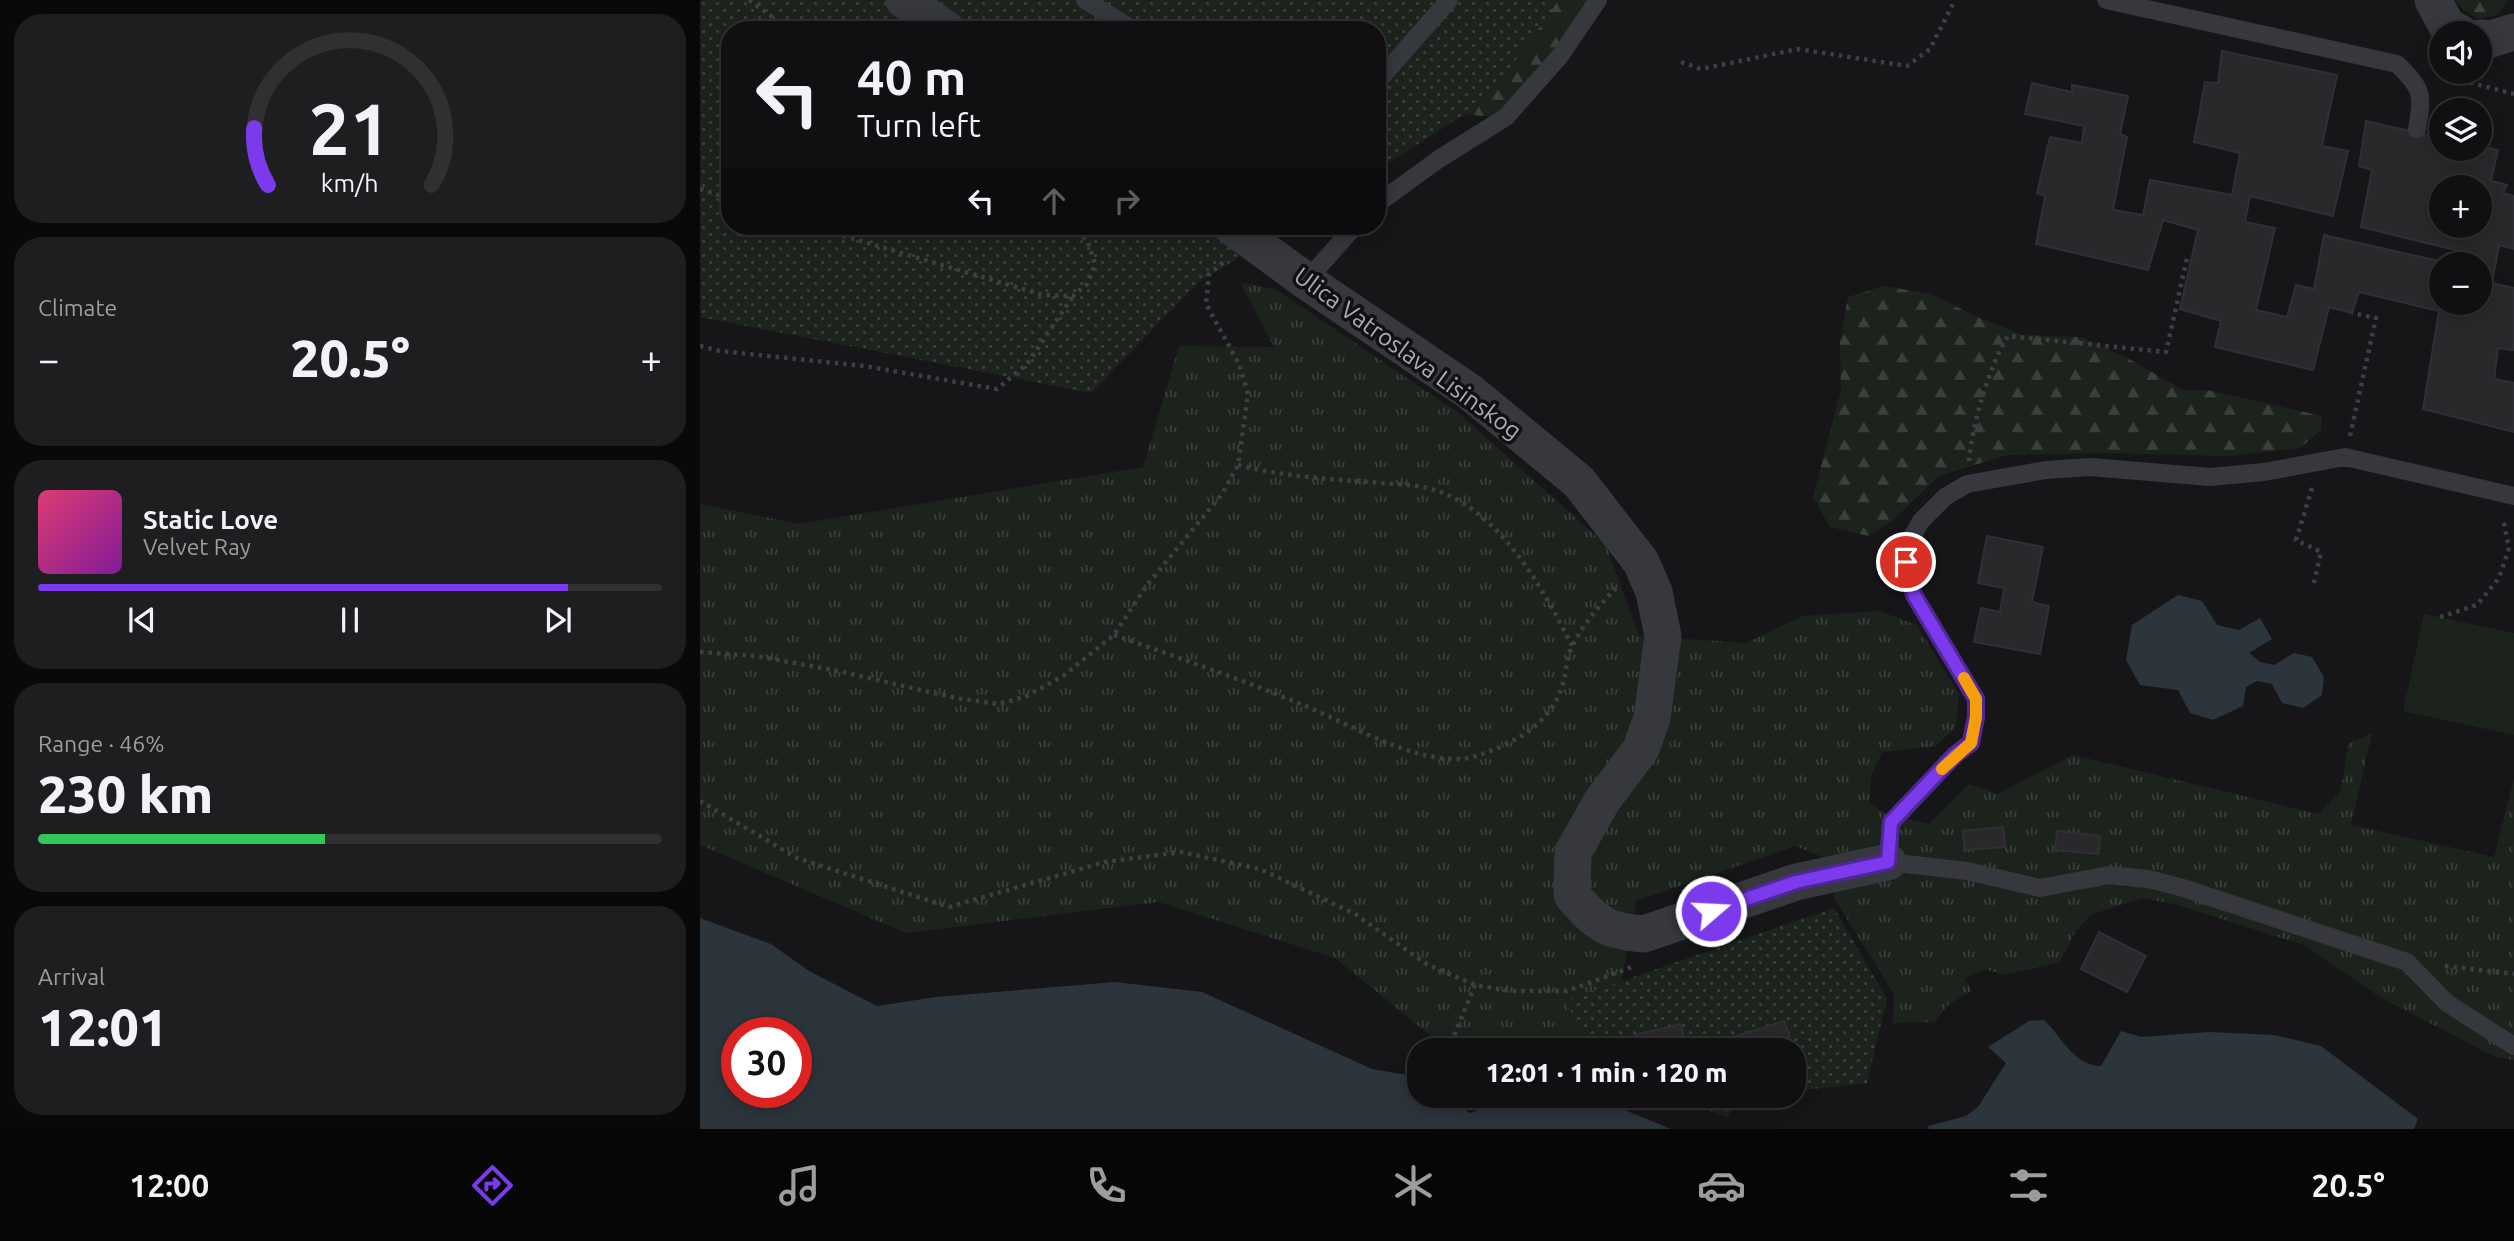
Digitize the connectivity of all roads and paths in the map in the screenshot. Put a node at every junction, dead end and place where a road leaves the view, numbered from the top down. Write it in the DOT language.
graph roads {
  1 [pos="749,0"];
  2 [pos="904,0"];
  3 [pos="1085,0"];
  4 [pos="1450,0"];
  5 [pos="1598,0"];
  6 [pos="1955,0"];
  7 [pos="2106,0"];
  8 [pos="2433,0"];
  9 [pos="778,21"];
  10 [pos="934,21"];
  11 [pos="1119,21"];
  12 [pos="2444,21"];
  13 [pos="2514,32"];
  14 [pos="2492,39"];
  15 [pos="1681,62"];
  16 [pos="2397,64"];
  17 [pos="1386,72"];
  18 [pos="2514,94"];
  19 [pos="2417,129"];
  20 [pos="700,189"];
  21 [pos="721,196"];
  22 [pos="1386,197"];
  23 [pos="840,235"];
  24 [pos="1081,235"];
  25 [pos="1243,235"];
  26 [pos="1244,235"];
  27 [pos="1347,235"];
  28 [pos="2188,254"];
  29 [pos="1306,281"];
  30 [pos="1073,296"];
  31 [pos="2352,313"];
  32 [pos="700,346"];
  33 [pos="2345,457"];
  34 [pos="2320,463"];
  35 [pos="1238,464"];
  36 [pos="1967,484"];
  37 [pos="2506,494"];
  38 [pos="1641,562"];
  39 [pos="2313,587"];
  40 [pos="2441,617"];
  41 [pos="1114,635"];
  42 [pos="1572,647"];
  43 [pos="700,652"];
  44 [pos="700,801"];
  45 [pos="1888,862"];
  46 [pos="2407,962"];
  47 [pos="1633,967"];
  48 [pos="2514,974"];
  49 [pos="1475,985"];
  50 [pos="1453,1038"];
  51 [pos="2514,1046"];
  1 -- 9 [label="path"];
  2 -- 10 [label="street"];
  3 -- 11 [label="lane"];
  4 -- 17 [label="lane"];
  5 -- 22 [label="lane"];
  6 -- 15 [label="path"];
  7 -- 16 [label="lane"];
  8 -- 12 [label="street"];
  13 -- 14 [label="street"];
  16 -- 18 [label="path"];
  16 -- 19 [label="lane"];
  20 -- 21 [label="path"];
  23 -- 30 [label="path"];
  24 -- 30 [label="path"];
  25 -- 35 [label="path"];
  26 -- 29 [label="street, Ulica Vatroslava Lisinskog"];
  27 -- 29 [label="lane"];
  28 -- 36 [label="path"];
  29 -- 38 [label="street, Ulica Vatroslava Lisinskog"];
  30 -- 32 [label="path"];
  31 -- 33 [label="path"];
  33 -- 34 [label="lane"];
  33 -- 37 [label="lane"];
  34 -- 36 [label="lane"];
  34 -- 39 [label="path"];
  35 -- 41 [label="path"];
  35 -- 42 [label="path"];
  36 -- 45 [label="lane"];
  37 -- 40 [label="path"];
  38 -- 42 [label="path"];
  38 -- 45 [label="street, Ulica Vatroslava Lisinskog"];
  41 -- 42 [label="path"];
  41 -- 43 [label="path"];
  44 -- 49 [label="path"];
  45 -- 46 [label="lane"];
  46 -- 48 [label="path"];
  46 -- 51 [label="lane"];
  47 -- 49 [label="path"];
  49 -- 50 [label="path"];
}
